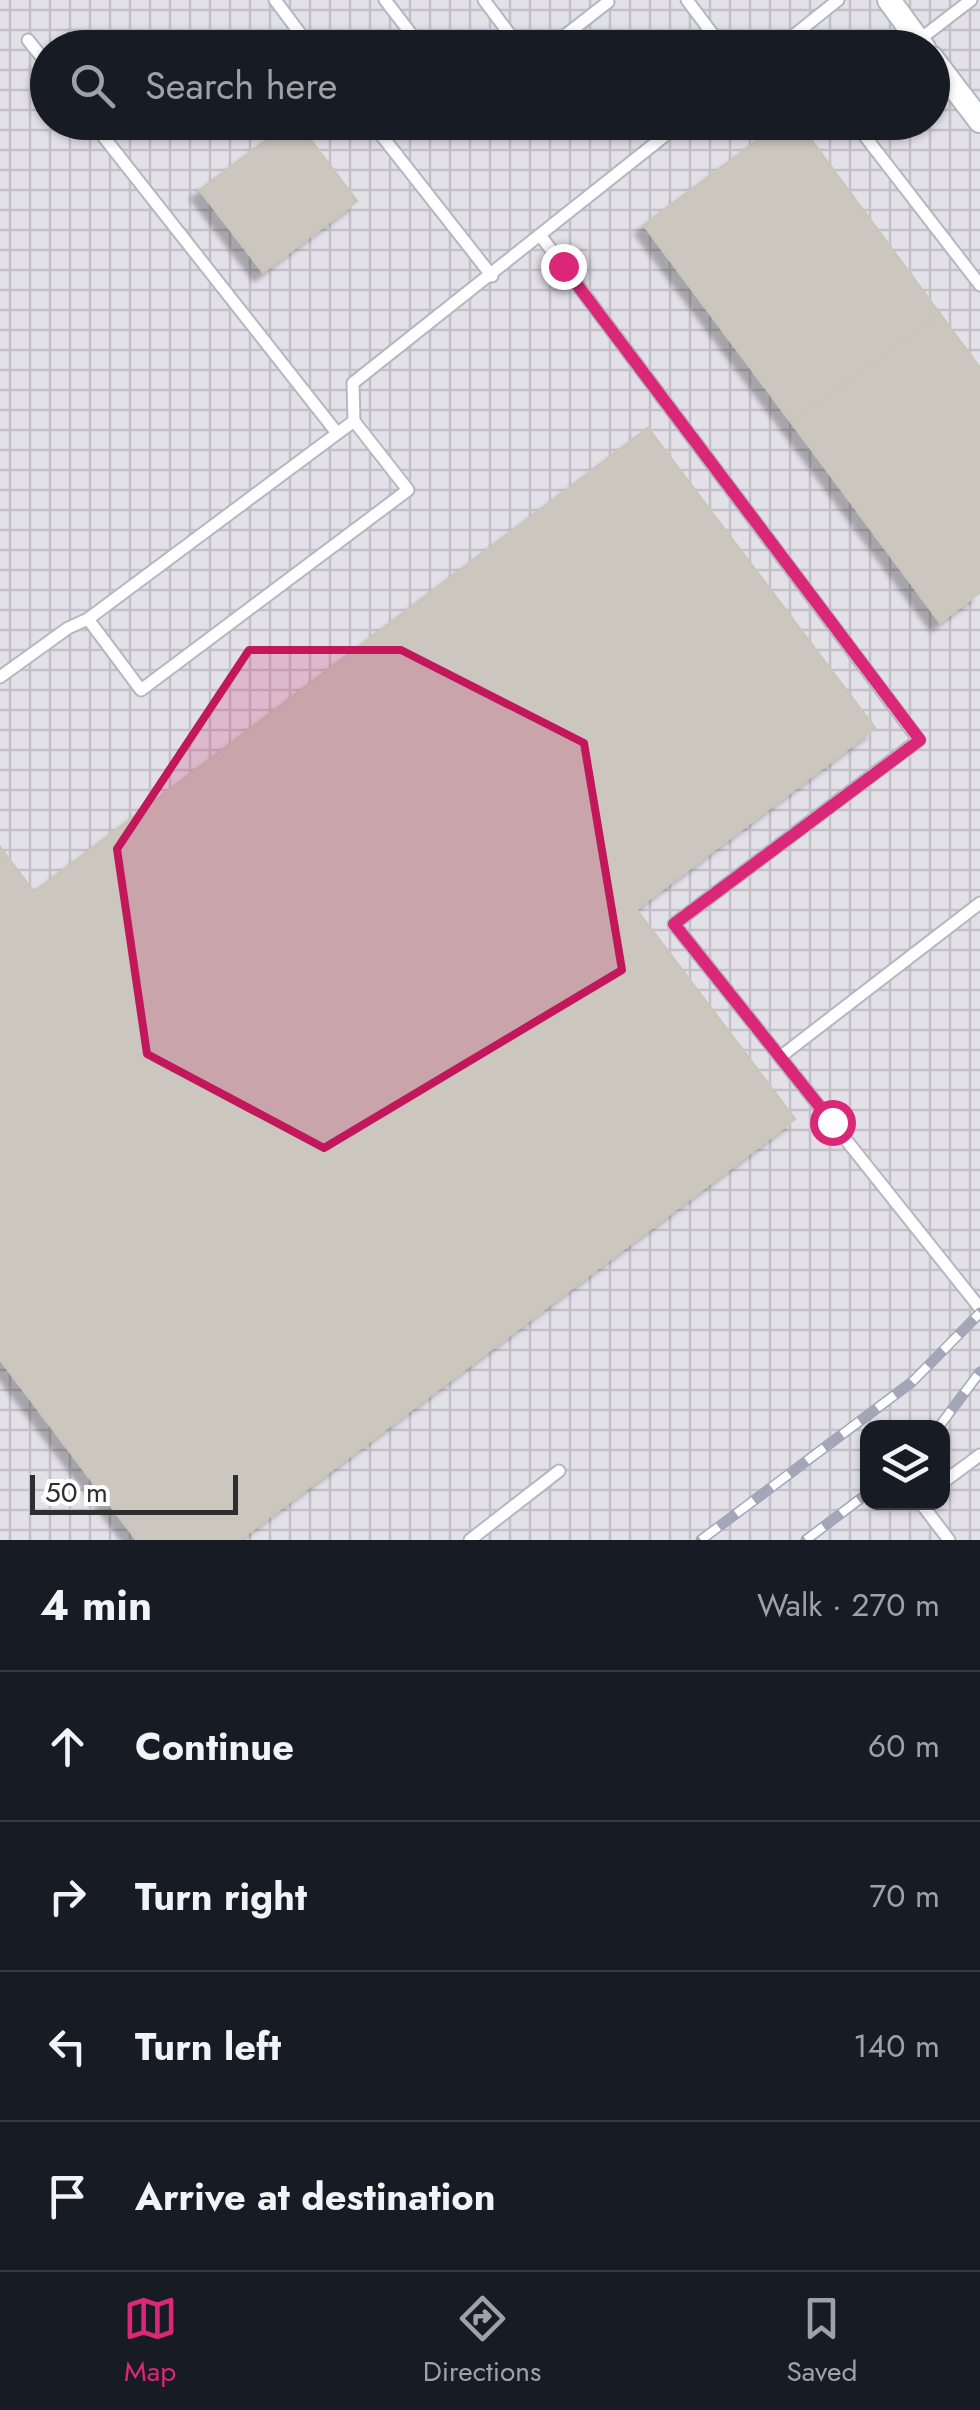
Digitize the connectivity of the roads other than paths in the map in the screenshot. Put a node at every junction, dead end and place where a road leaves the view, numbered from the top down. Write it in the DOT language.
graph roads {
  1 [pos="276,0"];
  2 [pos="386,0"];
  3 [pos="484,0"];
  4 [pos="608,0"];
  5 [pos="688,0"];
  6 [pos="838,0"];
  7 [pos="889,0"];
  8 [pos="971,0"];
  9 [pos="298,30"];
  10 [pos="408,30"];
  11 [pos="506,30"];
  12 [pos="571,30"];
  13 [pos="710,30"];
  14 [pos="807,30"];
  15 [pos="911,30"];
  16 [pos="943,30"];
  17 [pos="28,40"];
  18 [pos="30,42"];
  19 [pos="950,82"];
  20 [pos="980,121"];
  21 [pos="106,140"];
  22 [pos="385,140"];
  23 [pos="659,140"];
  24 [pos="868,140"];
  25 [pos="540,235"];
  26 [pos="492,276"];
  27 [pos="980,285"];
  28 [pos="354,421"];
  29 [pos="337,433"];
  30 [pos="88,619"];
  31 [pos="0,677"];
  32 [pos="980,903"];
  33 [pos="780,1057"];
  34 [pos="980,1308"];
  35 [pos="980,1455"];
  36 [pos="558,1471"];
  37 [pos="950,1477"];
  38 [pos="926,1510"];
  39 [pos="470,1540"];
  40 [pos="948,1540"];
  1 -- 9 [label="lane"];
  2 -- 10 [label="lane"];
  3 -- 11 [label="lane"];
  4 -- 12 [label="lane"];
  5 -- 13 [label="lane"];
  6 -- 14 [label="lane"];
  7 -- 15 [label="street"];
  8 -- 16 [label="lane"];
  17 -- 18 [label="lane"];
  19 -- 20 [label="street"];
  21 -- 29 [label="lane"];
  22 -- 26 [label="lane"];
  23 -- 25 [label="lane"];
  24 -- 27 [label="lane"];
  25 -- 26 [label="lane"];
  25 -- 33 [label="lane"];
  26 -- 28 [label="lane"];
  28 -- 29 [label="lane"];
  28 -- 30 [label="lane"];
  29 -- 30 [label="lane"];
  30 -- 31 [label="lane"];
  32 -- 33 [label="lane"];
  33 -- 34 [label="lane"];
  35 -- 37 [label="lane"];
  36 -- 39 [label="lane"];
  38 -- 40 [label="lane"];
}
